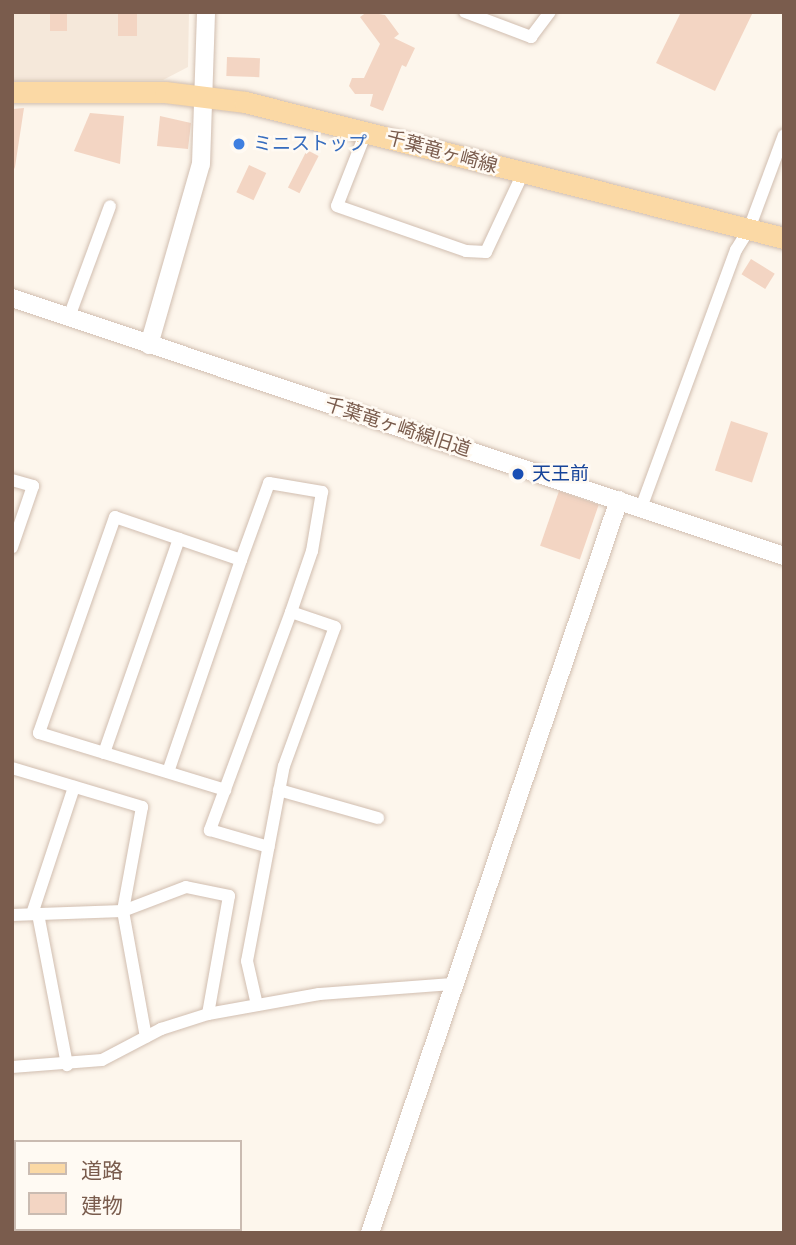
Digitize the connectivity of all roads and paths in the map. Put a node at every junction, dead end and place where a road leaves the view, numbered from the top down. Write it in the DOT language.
graph roads {
  1 [pos="206,12"];
  2 [pos="550,12"];
  3 [pos="468,13"];
  4 [pos="12,92"];
  5 [pos="206,95"];
  6 [pos="366,132"];
  7 [pos="784,135"];
  8 [pos="523,173"];
  9 [pos="110,206"];
  10 [pos="749,229"];
  11 [pos="784,238"];
  12 [pos="12,298"];
  13 [pos="69,317"];
  14 [pos="149,345"];
  15 [pos="12,480"];
  16 [pos="619,500"];
  17 [pos="641,508"];
  18 [pos="179,539"];
  19 [pos="12,547"];
  20 [pos="784,556"];
  21 [pos="241,560"];
  22 [pos="291,612"];
  23 [pos="104,753"];
  24 [pos="12,768"];
  25 [pos="168,772"];
  26 [pos="74,787"];
  27 [pos="225,790"];
  28 [pos="279,790"];
  29 [pos="377,818"];
  30 [pos="269,847"];
  31 [pos="123,911"];
  32 [pos="35,914"];
  33 [pos="12,915"];
  34 [pos="453,984"];
  35 [pos="257,1005"];
  36 [pos="208,1014"];
  37 [pos="146,1037"];
  38 [pos="67,1065"];
  39 [pos="12,1067"];
  40 [pos="370,1233"];
  1 -- 5 [label="street"];
  2 -- 3 [label="street"];
  4 -- 5 [label="main road, 千葉竜ヶ崎線"];
  5 -- 6 [label="main road, 千葉竜ヶ崎線"];
  5 -- 14 [label="street"];
  6 -- 8 [label="main road, 千葉竜ヶ崎線"];
  6 -- 8 [label="street"];
  7 -- 10 [label="street"];
  8 -- 10 [label="main road, 千葉竜ヶ崎線"];
  9 -- 13 [label="street"];
  10 -- 11 [label="main road, 千葉竜ヶ崎線"];
  10 -- 17 [label="street"];
  12 -- 13 [label="street, 千葉竜ヶ崎線旧道"];
  13 -- 14 [label="street, 千葉竜ヶ崎線旧道"];
  14 -- 16 [label="street, 千葉竜ヶ崎線旧道"];
  15 -- 19 [label="street"];
  16 -- 17 [label="street, 千葉竜ヶ崎線旧道"];
  16 -- 34 [label="street"];
  17 -- 20 [label="street, 千葉竜ヶ崎線旧道"];
  18 -- 21 [label="street"];
  18 -- 23 [label="street"];
  18 -- 23 [label="street"];
  21 -- 22 [label="street"];
  21 -- 25 [label="street"];
  22 -- 27 [label="street"];
  22 -- 28 [label="street"];
  23 -- 25 [label="street"];
  24 -- 26 [label="street"];
  25 -- 27 [label="street"];
  26 -- 31 [label="street"];
  26 -- 32 [label="street"];
  27 -- 30 [label="street"];
  28 -- 29 [label="street"];
  28 -- 30 [label="street"];
  30 -- 35 [label="street"];
  31 -- 32 [label="street"];
  31 -- 36 [label="street"];
  31 -- 37 [label="street"];
  32 -- 33 [label="street"];
  32 -- 38 [label="street"];
  34 -- 35 [label="street"];
  34 -- 40 [label="street"];
  35 -- 36 [label="street"];
  36 -- 37 [label="street"];
  37 -- 38 [label="street"];
  38 -- 39 [label="street"];
}
